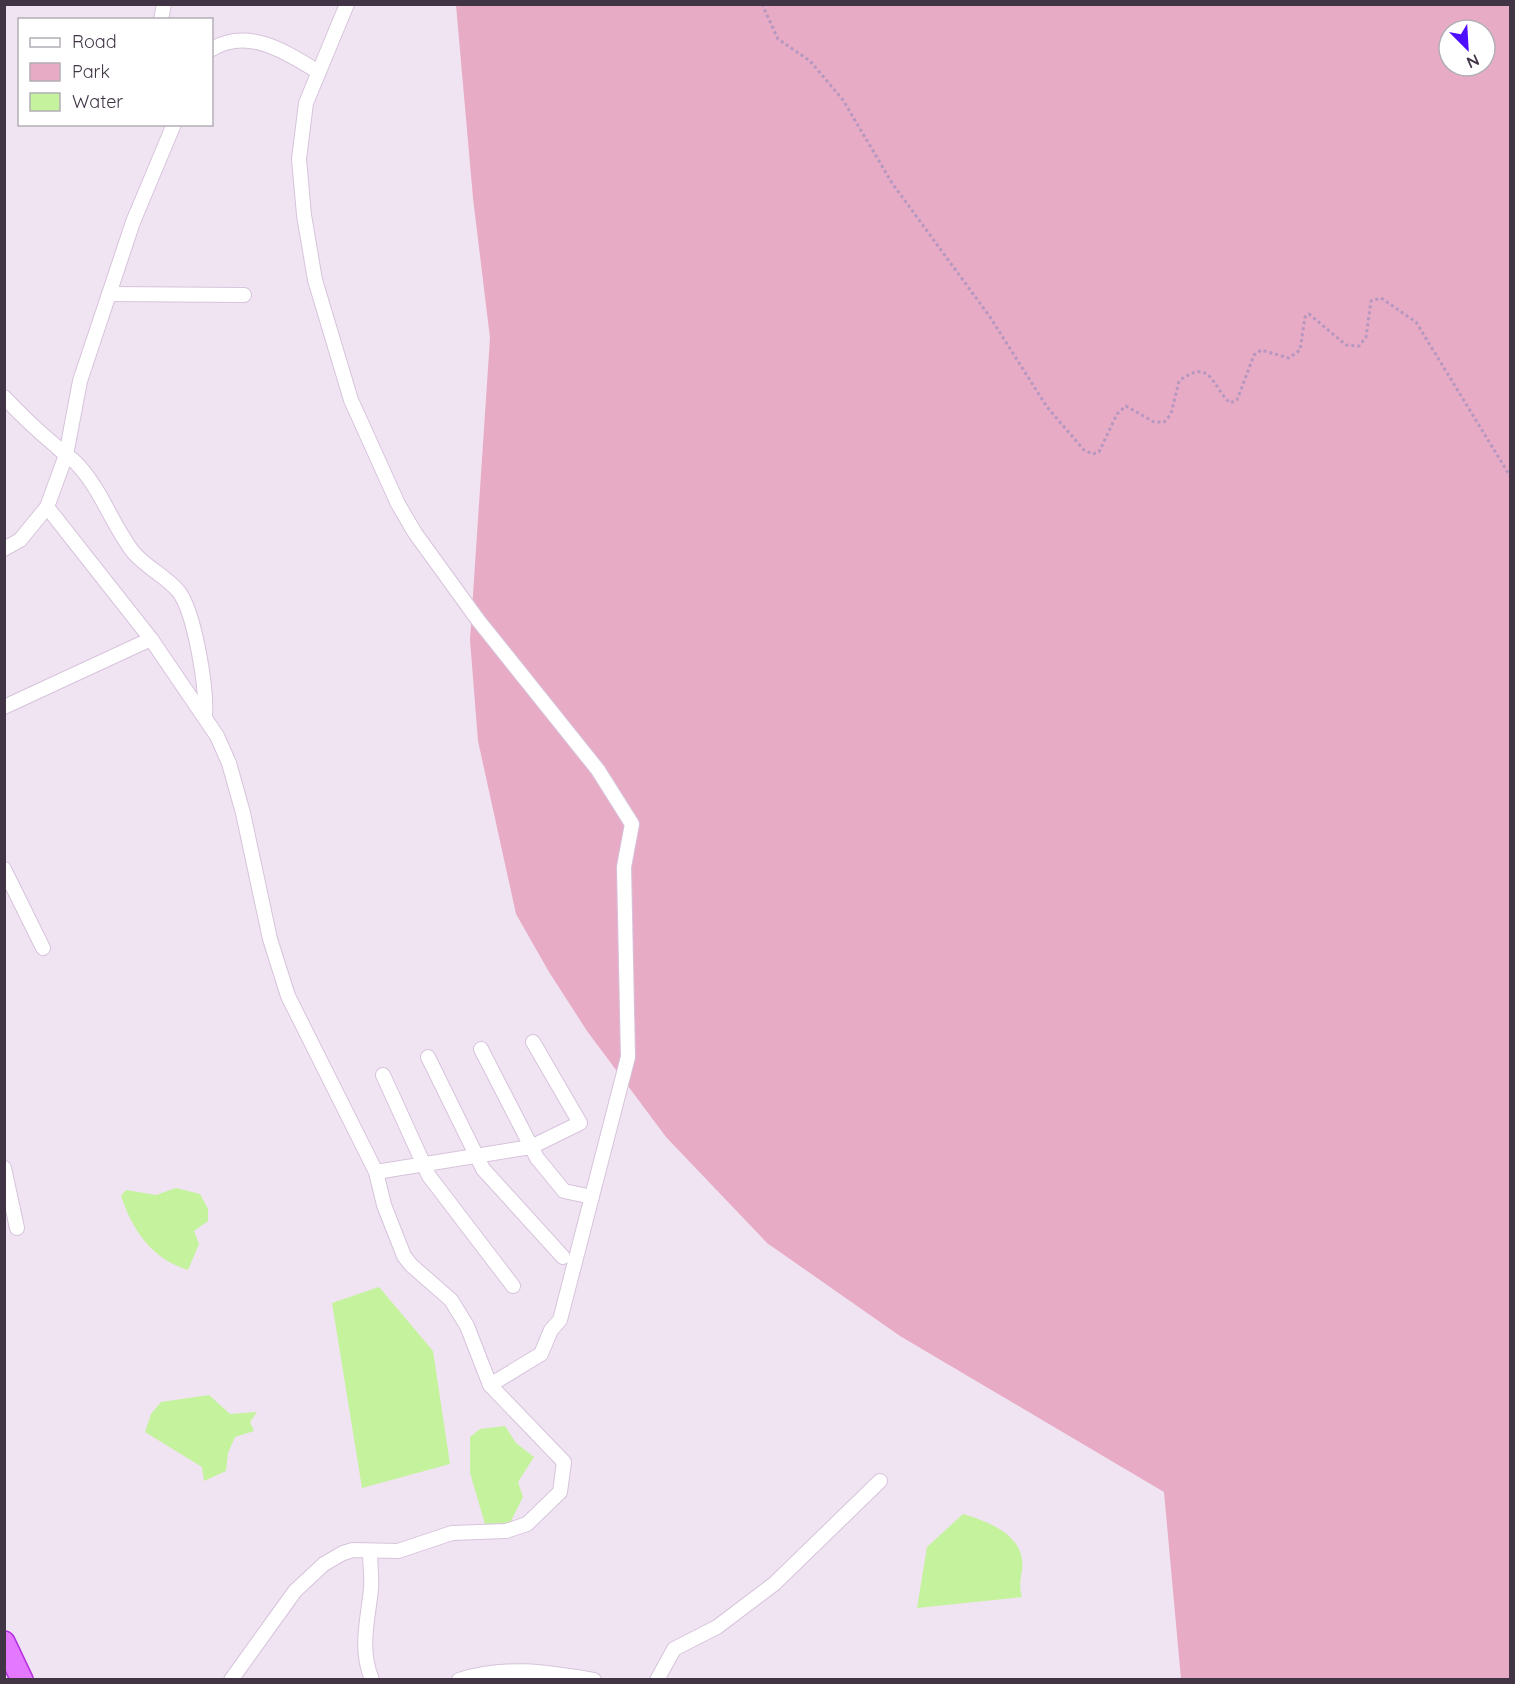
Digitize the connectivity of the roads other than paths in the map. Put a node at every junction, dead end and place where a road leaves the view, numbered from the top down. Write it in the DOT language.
graph roads {
  1 [pos="348,4"];
  2 [pos="213,48"];
  3 [pos="317,71"];
  4 [pos="170,128"];
  5 [pos="109,294"];
  6 [pos="244,295"];
  7 [pos="4,397"];
  8 [pos="66,455"];
  9 [pos="47,507"];
  10 [pos="4,549"];
  11 [pos="151,639"];
  12 [pos="4,707"];
  13 [pos="205,716"];
  14 [pos="4,869"];
  15 [pos="43,948"];
  16 [pos="532,1042"];
  17 [pos="481,1049"];
  18 [pos="428,1057"];
  19 [pos="382,1075"];
  20 [pos="531,1147"];
  21 [pos="477,1156"];
  22 [pos="423,1164"];
  23 [pos="4,1168"];
  24 [pos="376,1172"];
  25 [pos="592,1197"];
  26 [pos="16,1228"];
  27 [pos="563,1257"];
  28 [pos="513,1286"];
  29 [pos="490,1385"];
  30 [pos="880,1481"];
  31 [pos="370,1551"];
  32 [pos="4,1642"];
  33 [pos="22,1680"];
  34 [pos="231,1680"];
  35 [pos="372,1680"];
  36 [pos="459,1680"];
  37 [pos="594,1680"];
  38 [pos="657,1680"];
  1 -- 3 [label="street"];
  2 -- 3 [label="street"];
  3 -- 25 [label="street"];
  4 -- 5 [label="street"];
  5 -- 6 [label="street"];
  5 -- 8 [label="street"];
  7 -- 8 [label="street"];
  8 -- 9 [label="street"];
  8 -- 13 [label="street"];
  9 -- 10 [label="street"];
  9 -- 11 [label="street"];
  11 -- 12 [label="street"];
  11 -- 13 [label="street"];
  13 -- 24 [label="street"];
  14 -- 15 [label="street"];
  16 -- 20 [label="street"];
  17 -- 20 [label="street"];
  18 -- 21 [label="street"];
  19 -- 22 [label="street"];
  20 -- 21 [label="street"];
  20 -- 25 [label="street"];
  21 -- 22 [label="street"];
  21 -- 27 [label="street"];
  22 -- 24 [label="street"];
  22 -- 28 [label="street"];
  23 -- 26 [label="street"];
  24 -- 29 [label="street"];
  25 -- 29 [label="street"];
  29 -- 31 [label="street"];
  30 -- 38 [label="street"];
  31 -- 34 [label="street"];
  31 -- 35 [label="street"];
  32 -- 33 [label="highway"];
  36 -- 37 [label="street"];
}
